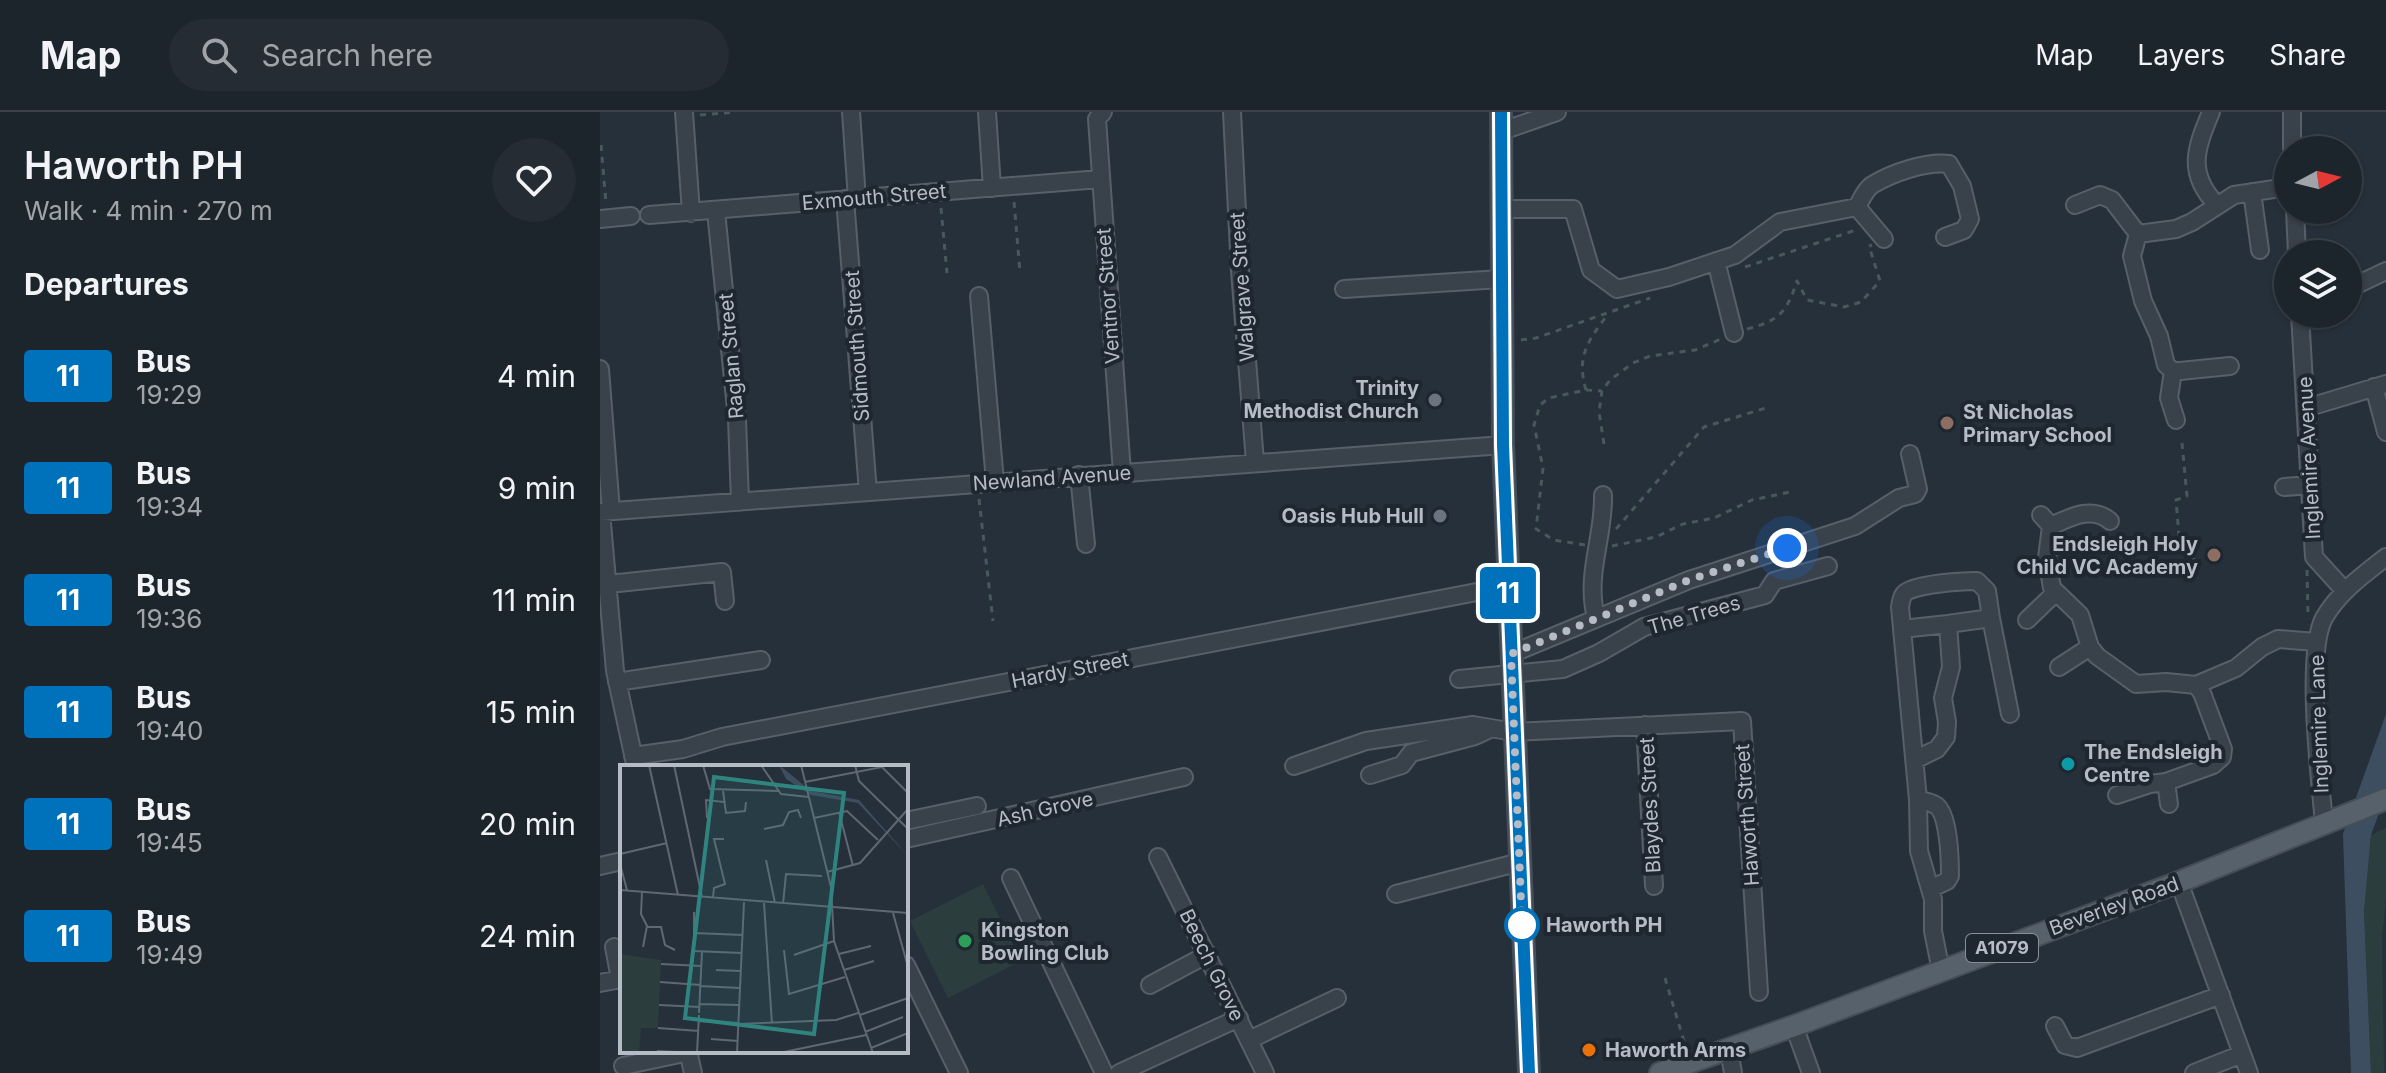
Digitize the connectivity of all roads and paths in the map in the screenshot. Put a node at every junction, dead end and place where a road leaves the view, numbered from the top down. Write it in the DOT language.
graph roads {
  1 [pos="735,112"];
  2 [pos="851,112"];
  3 [pos="987,112"];
  4 [pos="1232,112"];
  5 [pos="1557,112"];
  6 [pos="2211,112"];
  7 [pos="2292,112"];
  8 [pos="684,114"];
  9 [pos="1100,116"];
  10 [pos="1502,121"];
  11 [pos="2292,136"];
  12 [pos="601,145"];
  13 [pos="1100,179"];
  14 [pos="1013,186"];
  15 [pos="992,188"];
  16 [pos="2274,189"];
  17 [pos="939,192"];
  18 [pos="2252,192"];
  19 [pos="851,199"];
  20 [pos="2075,205"];
  21 [pos="2217,205"];
  22 [pos="1857,207"];
  23 [pos="1500,209"];
  24 [pos="716,211"];
  25 [pos="691,213"];
  26 [pos="649,215"];
  27 [pos="631,216"];
  28 [pos="604,219"];
  29 [pos="2138,234"];
  30 [pos="1945,237"];
  31 [pos="1882,240"];
  32 [pos="2260,250"];
  33 [pos="1716,261"];
  34 [pos="2386,271"];
  35 [pos="1020,272"];
  36 [pos="947,273"];
  37 [pos="1501,279"];
  38 [pos="2362,282"];
  39 [pos="1344,289"];
  40 [pos="979,296"];
  41 [pos="1608,313"];
  42 [pos="2301,328"];
  43 [pos="1734,333"];
  44 [pos="2230,366"];
  45 [pos="600,369"];
  46 [pos="2173,371"];
  47 [pos="2380,386"];
  48 [pos="1586,390"];
  49 [pos="1602,391"];
  50 [pos="1769,407"];
  51 [pos="2306,408"];
  52 [pos="2176,420"];
  53 [pos="2386,432"];
  54 [pos="2182,443"];
  55 [pos="1604,444"];
  56 [pos="1503,445"];
  57 [pos="1910,454"];
  58 [pos="1255,462"];
  59 [pos="1122,473"];
  60 [pos="1079,475"];
  61 [pos="995,482"];
  62 [pos="978,484"];
  63 [pos="2311,485"];
  64 [pos="2284,487"];
  65 [pos="868,492"];
  66 [pos="1790,492"];
  67 [pos="1603,495"];
  68 [pos="740,502"];
  69 [pos="604,512"];
  70 [pos="2110,521"];
  71 [pos="1086,544"];
  72 [pos="1595,547"];
  73 [pos="2314,557"];
  74 [pos="2386,557"];
  75 [pos="1828,566"];
  76 [pos="2195,569"];
  77 [pos="609,584"];
  78 [pos="1508,586"];
  79 [pos="2344,590"];
  80 [pos="2055,593"];
  81 [pos="725,601"];
  82 [pos="1596,618"];
  83 [pos="1991,618"];
  84 [pos="2027,620"];
  85 [pos="993,621"];
  86 [pos="1948,624"];
  87 [pos="1902,629"];
  88 [pos="2317,638"];
  89 [pos="2090,647"];
  90 [pos="761,660"];
  91 [pos="1511,664"];
  92 [pos="2059,667"];
  93 [pos="611,676"];
  94 [pos="1459,679"];
  95 [pos="2196,685"];
  96 [pos="2010,714"];
  97 [pos="1645,725"];
  98 [pos="1490,729"];
  99 [pos="1514,732"];
  100 [pos="1915,760"];
  101 [pos="634,762"];
  102 [pos="1294,766"];
  103 [pos="1370,775"];
  104 [pos="1184,777"];
  105 [pos="2166,782"];
  106 [pos="2117,795"];
  107 [pos="2386,799"];
  108 [pos="1918,800"];
  109 [pos="2169,804"];
  110 [pos="977,806"];
  111 [pos="2333,820"];
  112 [pos="908,821"];
  113 [pos="908,839"];
  114 [pos="1158,857"];
  115 [pos="620,861"];
  116 [pos="1520,862"];
  117 [pos="600,866"];
  118 [pos="1011,878"];
  119 [pos="2179,882"];
  120 [pos="1654,886"];
  121 [pos="1930,889"];
  122 [pos="1396,894"];
  123 [pos="614,947"];
  124 [pos="1208,954"];
  125 [pos="908,969"];
  126 [pos="1941,971"];
  127 [pos="620,974"];
  128 [pos="1665,978"];
  129 [pos="620,979"];
  130 [pos="600,983"];
  131 [pos="1150,985"];
  132 [pos="1759,992"];
  133 [pos="2221,995"];
  134 [pos="1337,998"];
  135 [pos="1239,1018"];
  136 [pos="1794,1026"];
  137 [pos="2055,1026"];
  138 [pos="1249,1040"];
  139 [pos="1729,1049"];
  140 [pos="679,1053"];
  141 [pos="688,1053"];
  142 [pos="2242,1054"];
  143 [pos="1690,1064"];
  144 [pos="623,1066"];
  145 [pos="693,1073"];
  146 [pos="959,1073"];
  147 [pos="1104,1073"];
  148 [pos="1119,1073"];
  149 [pos="1265,1073"];
  150 [pos="1529,1073"];
  151 [pos="1660,1073"];
  152 [pos="1733,1073"];
  153 [pos="1811,1073"];
  154 [pos="2194,1073"];
  155 [pos="2249,1073"];
  1 -- 8 [label="path"];
  2 -- 19 [label="street, Sidmouth Street"];
  3 -- 15 [label="street"];
  4 -- 58 [label="street, Walgrave Street"];
  5 -- 10 [label="street"];
  6 -- 21 [label="street"];
  7 -- 11 [label="street"];
  8 -- 25 [label="street"];
  9 -- 13 [label="street, Ventnor Street"];
  10 -- 23 [label="main road"];
  12 -- 28 [label="path"];
  13 -- 14 [label="street, Exmouth Street"];
  13 -- 59 [label="street, Ventnor Street"];
  14 -- 15 [label="street, Exmouth Street"];
  14 -- 35 [label="path"];
  15 -- 17 [label="street, Exmouth Street"];
  16 -- 18 [label="street"];
  17 -- 19 [label="street, Exmouth Street"];
  17 -- 36 [label="path"];
  18 -- 21 [label="street"];
  18 -- 32 [label="street"];
  19 -- 24 [label="street, Exmouth Street"];
  19 -- 65 [label="street, Sidmouth Street"];
  20 -- 29 [label="street"];
  21 -- 29 [label="street"];
  22 -- 30 [label="street"];
  22 -- 31 [label="street"];
  22 -- 33 [label="street"];
  23 -- 33 [label="street"];
  23 -- 37 [label="main road"];
  24 -- 25 [label="street, Exmouth Street"];
  24 -- 68 [label="street, Raglan Street"];
  25 -- 26 [label="street, Exmouth Street"];
  27 -- 28 [label="street"];
  29 -- 46 [label="street"];
  31 -- 43 [label="path"];
  33 -- 43 [label="street"];
  34 -- 38 [label="street"];
  37 -- 39 [label="street"];
  37 -- 56 [label="main road"];
  40 -- 61 [label="street"];
  41 -- 48 [label="path"];
  42 -- 51 [label="street, Inglemire Avenue"];
  43 -- 49 [label="path"];
  44 -- 46 [label="street"];
  45 -- 69 [label="street"];
  46 -- 52 [label="street"];
  47 -- 51 [label="street"];
  47 -- 53 [label="street"];
  48 -- 49 [label="path"];
  48 -- 72 [label="path"];
  49 -- 55 [label="path"];
  50 -- 72 [label="path"];
  51 -- 63 [label="street, Inglemire Avenue"];
  54 -- 76 [label="path"];
  56 -- 58 [label="street, Newland Avenue"];
  56 -- 78 [label="main road"];
  57 -- 82 [label="street"];
  58 -- 59 [label="street, Newland Avenue"];
  59 -- 60 [label="street, Newland Avenue"];
  60 -- 61 [label="street, Newland Avenue"];
  60 -- 71 [label="street"];
  61 -- 62 [label="street, Newland Avenue"];
  62 -- 65 [label="street, Newland Avenue"];
  62 -- 85 [label="path"];
  63 -- 64 [label="street"];
  63 -- 73 [label="street, Inglemire Avenue"];
  65 -- 68 [label="street, Newland Avenue"];
  66 -- 72 [label="path"];
  67 -- 72 [label="street"];
  68 -- 69 [label="street, Newland Avenue"];
  69 -- 77 [label="street"];
  70 -- 80 [label="street"];
  72 -- 82 [label="street"];
  73 -- 79 [label="street, Inglemire Avenue"];
  73 -- 88 [label="path"];
  74 -- 79 [label="street, Inglemire Lane"];
  75 -- 91 [label="street, The Trees"];
  77 -- 81 [label="street"];
  77 -- 93 [label="street"];
  78 -- 91 [label="main road"];
  78 -- 101 [label="street, Hardy Street"];
  79 -- 88 [label="street, Inglemire Lane"];
  80 -- 84 [label="street"];
  80 -- 89 [label="street"];
  82 -- 91 [label="street"];
  83 -- 86 [label="street"];
  83 -- 87 [label="street"];
  83 -- 96 [label="street"];
  86 -- 87 [label="street"];
  86 -- 100 [label="street"];
  87 -- 100 [label="street"];
  88 -- 95 [label="street"];
  88 -- 111 [label="street, Inglemire Lane"];
  89 -- 92 [label="street"];
  89 -- 95 [label="street"];
  90 -- 93 [label="street"];
  91 -- 94 [label="street"];
  91 -- 99 [label="main road"];
  93 -- 101 [label="street"];
  95 -- 105 [label="street"];
  97 -- 99 [label="street, Haworth Street"];
  97 -- 120 [label="street, Blaydes Street"];
  97 -- 132 [label="street, Haworth Street"];
  98 -- 99 [label="street, Haworth Street"];
  98 -- 102 [label="street, Haworth Street"];
  98 -- 103 [label="street"];
  99 -- 116 [label="main road"];
  100 -- 108 [label="street"];
  104 -- 113 [label="street, Ash Grove"];
  105 -- 106 [label="street"];
  105 -- 109 [label="street"];
  107 -- 111 [label="main road, Beverley Road / A1079"];
  108 -- 121 [label="street"];
  108 -- 121 [label="street"];
  110 -- 112 [label="street, Ash Grove"];
  111 -- 119 [label="main road, Beverley Road / A1079"];
  114 -- 124 [label="street, Beech Grove"];
  115 -- 117 [label="street"];
  116 -- 122 [label="street"];
  116 -- 150 [label="main road"];
  118 -- 147 [label="street"];
  119 -- 126 [label="main road, Beverley Road / A1079"];
  119 -- 133 [label="street"];
  121 -- 126 [label="street"];
  123 -- 127 [label="street"];
  124 -- 131 [label="street"];
  124 -- 135 [label="street, Beech Grove"];
  125 -- 146 [label="street"];
  126 -- 136 [label="main road, Beverley Road / A1079"];
  128 -- 143 [label="path"];
  129 -- 130 [label="street"];
  133 -- 137 [label="street"];
  133 -- 142 [label="street"];
  134 -- 138 [label="street"];
  135 -- 138 [label="street, Beech Grove"];
  135 -- 148 [label="street"];
  136 -- 139 [label="main road, Beverley Road / A1079"];
  136 -- 153 [label="street"];
  138 -- 149 [label="street, Beech Grove"];
  139 -- 143 [label="main road, Beverley Road / A1079"];
  139 -- 152 [label="street"];
  140 -- 144 [label="street"];
  141 -- 145 [label="street"];
  142 -- 154 [label="street"];
  142 -- 155 [label="street"];
  143 -- 151 [label="main road, Beverley Road / A1079"];
}
